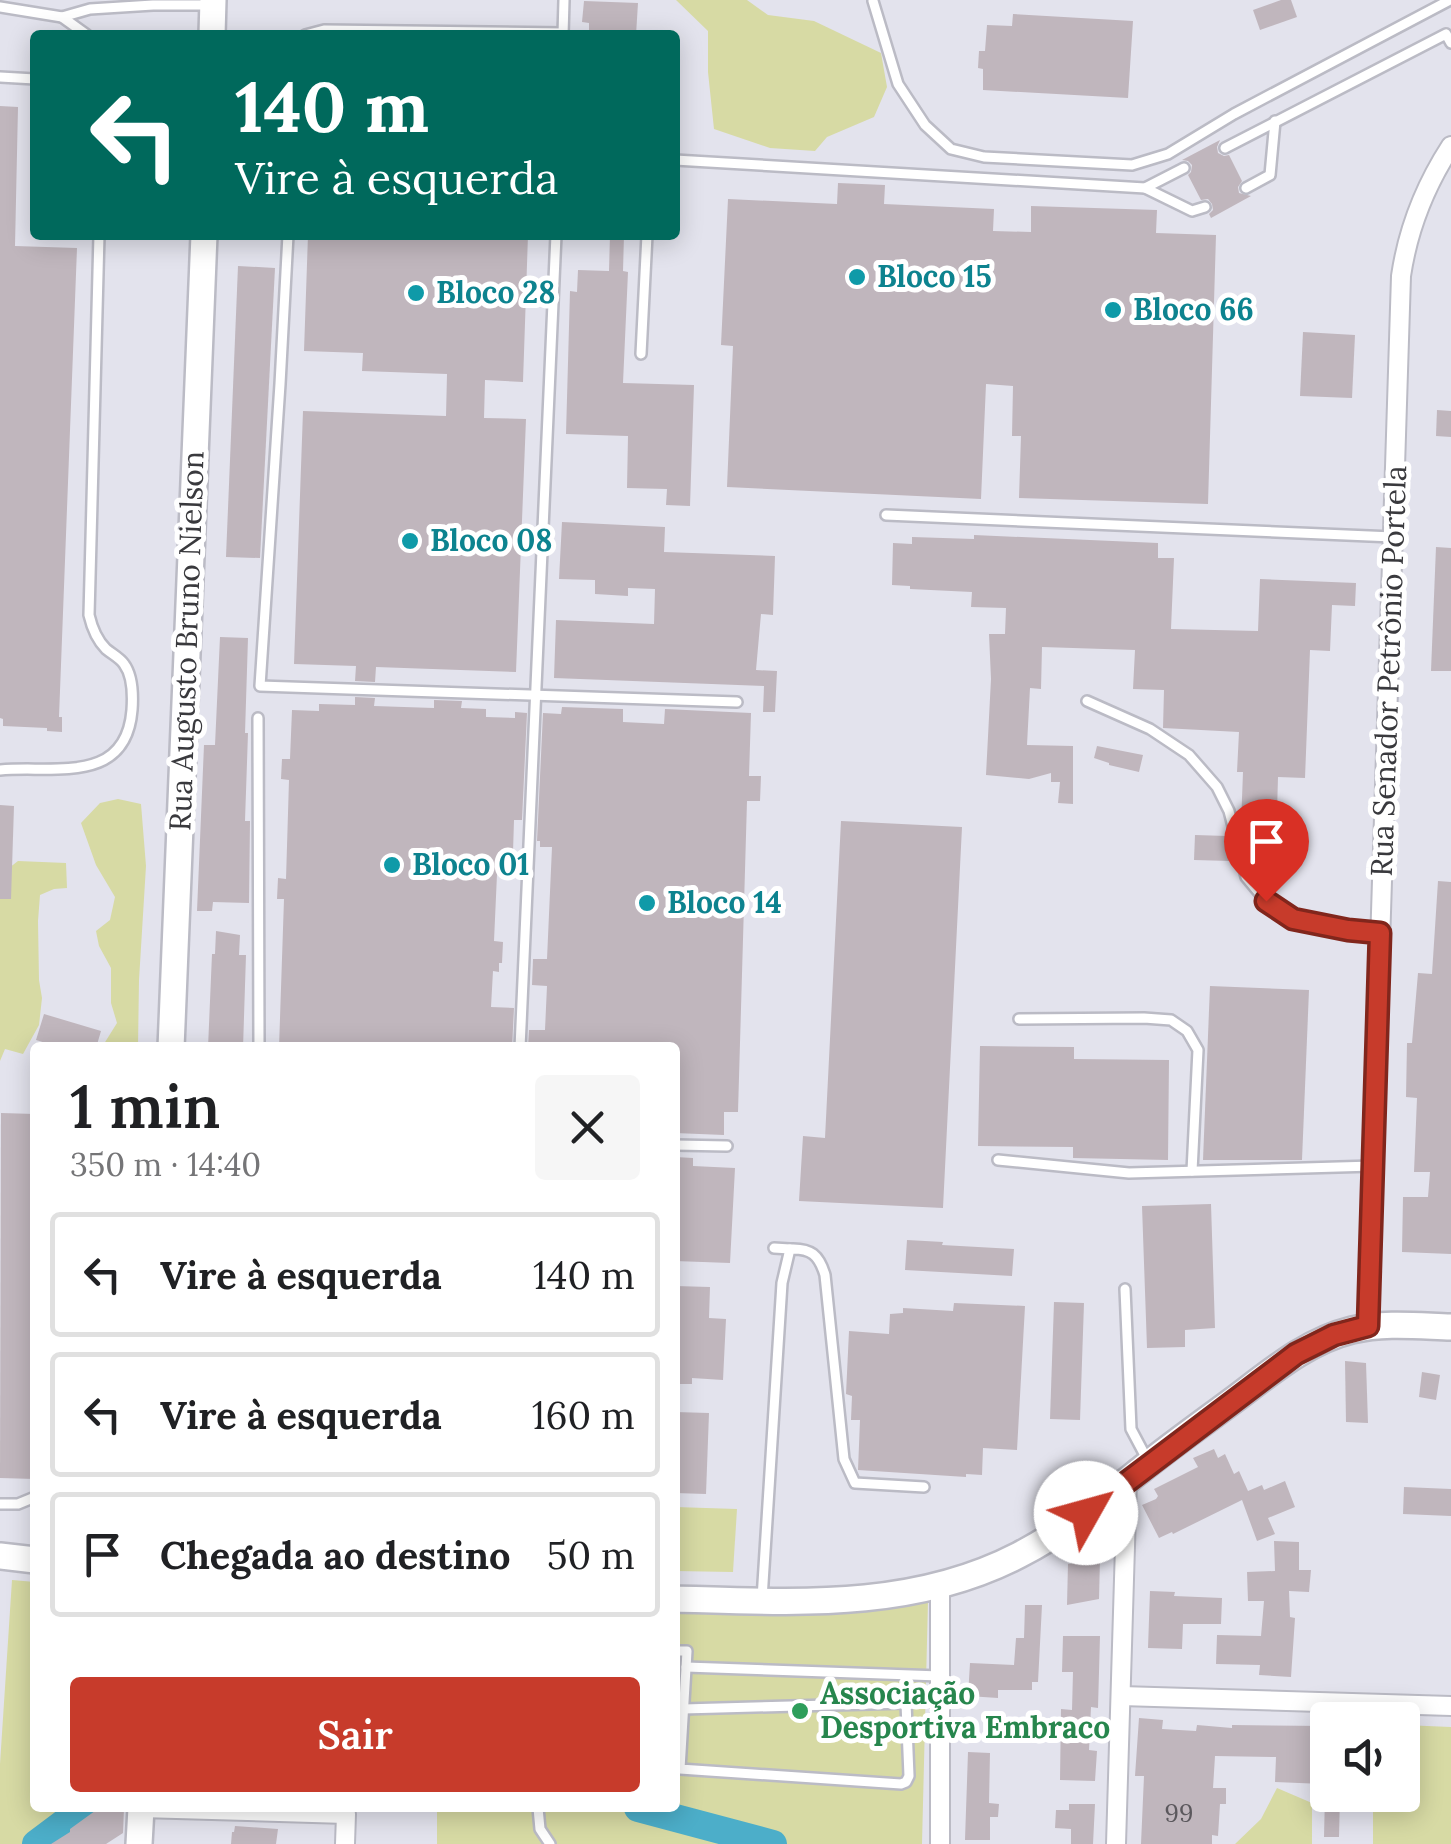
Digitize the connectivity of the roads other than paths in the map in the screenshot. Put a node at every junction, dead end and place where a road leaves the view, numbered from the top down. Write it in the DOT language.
graph roads {
  1 [pos="564,0"];
  2 [pos="1450,0"];
  3 [pos="873,1"];
  4 [pos="154,2"];
  5 [pos="213,3"];
  6 [pos="0,6"];
  7 [pos="62,17"];
  8 [pos="80,30"];
  9 [pos="212,30"];
  10 [pos="563,30"];
  11 [pos="1449,36"];
  12 [pos="0,77"];
  13 [pos="30,78"];
  14 [pos="1276,121"];
  15 [pos="1451,146"];
  16 [pos="1225,148"];
  17 [pos="680,160"];
  18 [pos="1184,168"];
  19 [pos="1146,188"];
  20 [pos="1246,188"];
  21 [pos="1205,207"];
  22 [pos="99,240"];
  23 [pos="204,240"];
  24 [pos="288,240"];
  25 [pos="556,240"];
  26 [pos="646,240"];
  27 [pos="640,354"];
  28 [pos="886,515"];
  29 [pos="1393,536"];
  30 [pos="534,694"];
  31 [pos="1086,701"];
  32 [pos="737,702"];
  33 [pos="258,718"];
  34 [pos="0,770"];
  35 [pos="1380,933"];
  36 [pos="1019,1019"];
  37 [pos="170,1042"];
  38 [pos="259,1042"];
  39 [pos="520,1042"];
  40 [pos="680,1144"];
  41 [pos="727,1146"];
  42 [pos="998,1160"];
  43 [pos="1373,1166"];
  44 [pos="1192,1171"];
  45 [pos="774,1248"];
  46 [pos="790,1249"];
  47 [pos="1125,1289"];
  48 [pos="1368,1326"];
  49 [pos="1451,1326"];
  50 [pos="1149,1463"];
  51 [pos="1128,1480"];
  52 [pos="924,1487"];
  53 [pos="30,1499"];
  54 [pos="0,1504"];
  55 [pos="0,1556"];
  56 [pos="30,1559"];
  57 [pos="940,1585"];
  58 [pos="680,1599"];
  59 [pos="762,1602"];
  60 [pos="680,1651"];
  61 [pos="686,1668"];
  62 [pos="940,1676"];
  63 [pos="1121,1696"];
  64 [pos="940,1699"];
  65 [pos="906,1703"];
  66 [pos="1451,1706"];
  67 [pos="683,1709"];
  68 [pos="680,1739"];
  69 [pos="680,1769"];
  70 [pos="141,1812"];
  71 [pos="278,1812"];
  72 [pos="538,1812"];
  73 [pos="140,1844"];
  74 [pos="345,1844"];
  75 [pos="550,1844"];
  76 [pos="940,1844"];
  77 [pos="1116,1844"];
  1 -- 10 [label="lane"];
  2 -- 3 [label="lane"];
  4 -- 5 [label="lane"];
  4 -- 7 [label="lane"];
  5 -- 9 [label="main road"];
  6 -- 7 [label="lane"];
  7 -- 8 [label="lane"];
  11 -- 14 [label="lane"];
  12 -- 13 [label="lane"];
  14 -- 16 [label="lane"];
  14 -- 20 [label="lane"];
  15 -- 29 [label="street, Rua Senador Petrônio Portela"];
  17 -- 19 [label="lane"];
  18 -- 19 [label="lane"];
  19 -- 21 [label="lane"];
  22 -- 34 [label="lane"];
  23 -- 37 [label="main road, Rua Augusto Bruno Nielson"];
  24 -- 30 [label="lane"];
  25 -- 30 [label="lane"];
  26 -- 27 [label="lane"];
  28 -- 29 [label="lane"];
  29 -- 35 [label="street, Rua Senador Petrônio Portela"];
  30 -- 32 [label="lane"];
  30 -- 39 [label="lane"];
  31 -- 35 [label="lane"];
  33 -- 38 [label="lane"];
  35 -- 43 [label="street, Rua Senador Petrônio Portela"];
  36 -- 44 [label="lane"];
  40 -- 41 [label="lane"];
  42 -- 44 [label="lane"];
  43 -- 44 [label="lane"];
  43 -- 48 [label="street, Rua Senador Petrônio Portela"];
  45 -- 46 [label="lane"];
  46 -- 52 [label="lane"];
  46 -- 59 [label="lane"];
  47 -- 50 [label="lane"];
  48 -- 49 [label="main road"];
  48 -- 50 [label="main road"];
  50 -- 51 [label="main road"];
  51 -- 57 [label="main road"];
  51 -- 63 [label="street"];
  53 -- 54 [label="lane"];
  55 -- 56 [label="main road"];
  57 -- 59 [label="main road"];
  57 -- 62 [label="street"];
  58 -- 59 [label="main road"];
  60 -- 61 [label="lane"];
  61 -- 62 [label="lane"];
  61 -- 67 [label="lane"];
  62 -- 64 [label="street"];
  63 -- 66 [label="street"];
  63 -- 77 [label="street"];
  64 -- 65 [label="lane"];
  64 -- 76 [label="street"];
  65 -- 67 [label="lane"];
  65 -- 69 [label="lane"];
  67 -- 68 [label="lane"];
  70 -- 73 [label="main road"];
  71 -- 74 [label="street"];
  72 -- 75 [label="lane"];
}
